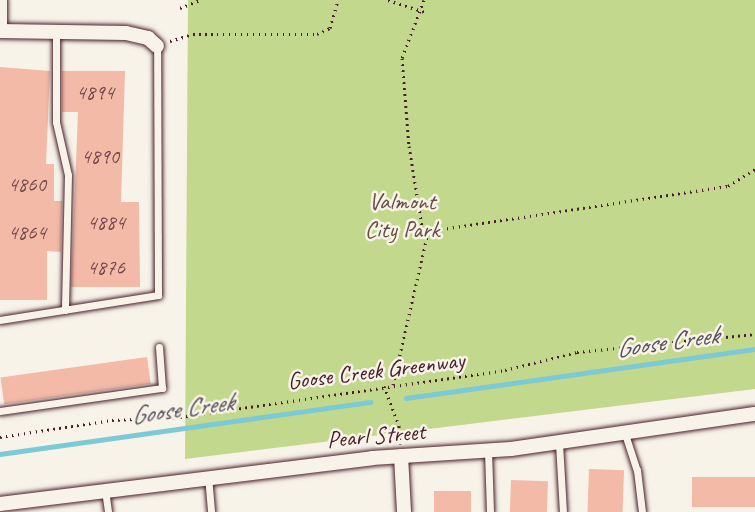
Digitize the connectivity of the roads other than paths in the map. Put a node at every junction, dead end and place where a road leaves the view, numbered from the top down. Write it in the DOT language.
graph roads {
  1 [pos="0,0"];
  2 [pos="0,32"];
  3 [pos="56,32"];
  4 [pos="157,46"];
  5 [pos="65,310"];
  6 [pos="0,320"];
  7 [pos="159,347"];
  8 [pos="0,411"];
  9 [pos="755,414"];
  10 [pos="625,434"];
  11 [pos="559,443"];
  12 [pos="488,451"];
  13 [pos="401,456"];
  14 [pos="208,476"];
  15 [pos="105,489"];
  16 [pos="0,504"];
  17 [pos="108,512"];
  18 [pos="211,512"];
  19 [pos="404,512"];
  20 [pos="490,512"];
  21 [pos="563,512"];
  22 [pos="642,512"];
  1 -- 2 [label="street"];
  2 -- 3 [label="street"];
  3 -- 4 [label="street"];
  3 -- 5 [label="lane"];
  4 -- 5 [label="lane"];
  5 -- 6 [label="lane"];
  7 -- 8 [label="lane"];
  9 -- 10 [label="street, Pearl Street"];
  10 -- 11 [label="street, Pearl Street"];
  10 -- 22 [label="lane"];
  11 -- 12 [label="street, Pearl Street"];
  11 -- 21 [label="lane"];
  12 -- 13 [label="street, Pearl Street"];
  12 -- 20 [label="lane"];
  13 -- 14 [label="street, Pearl Street"];
  13 -- 19 [label="street"];
  14 -- 15 [label="street, Pearl Street"];
  14 -- 18 [label="lane"];
  15 -- 16 [label="street, Pearl Street"];
  15 -- 17 [label="lane"];
}
